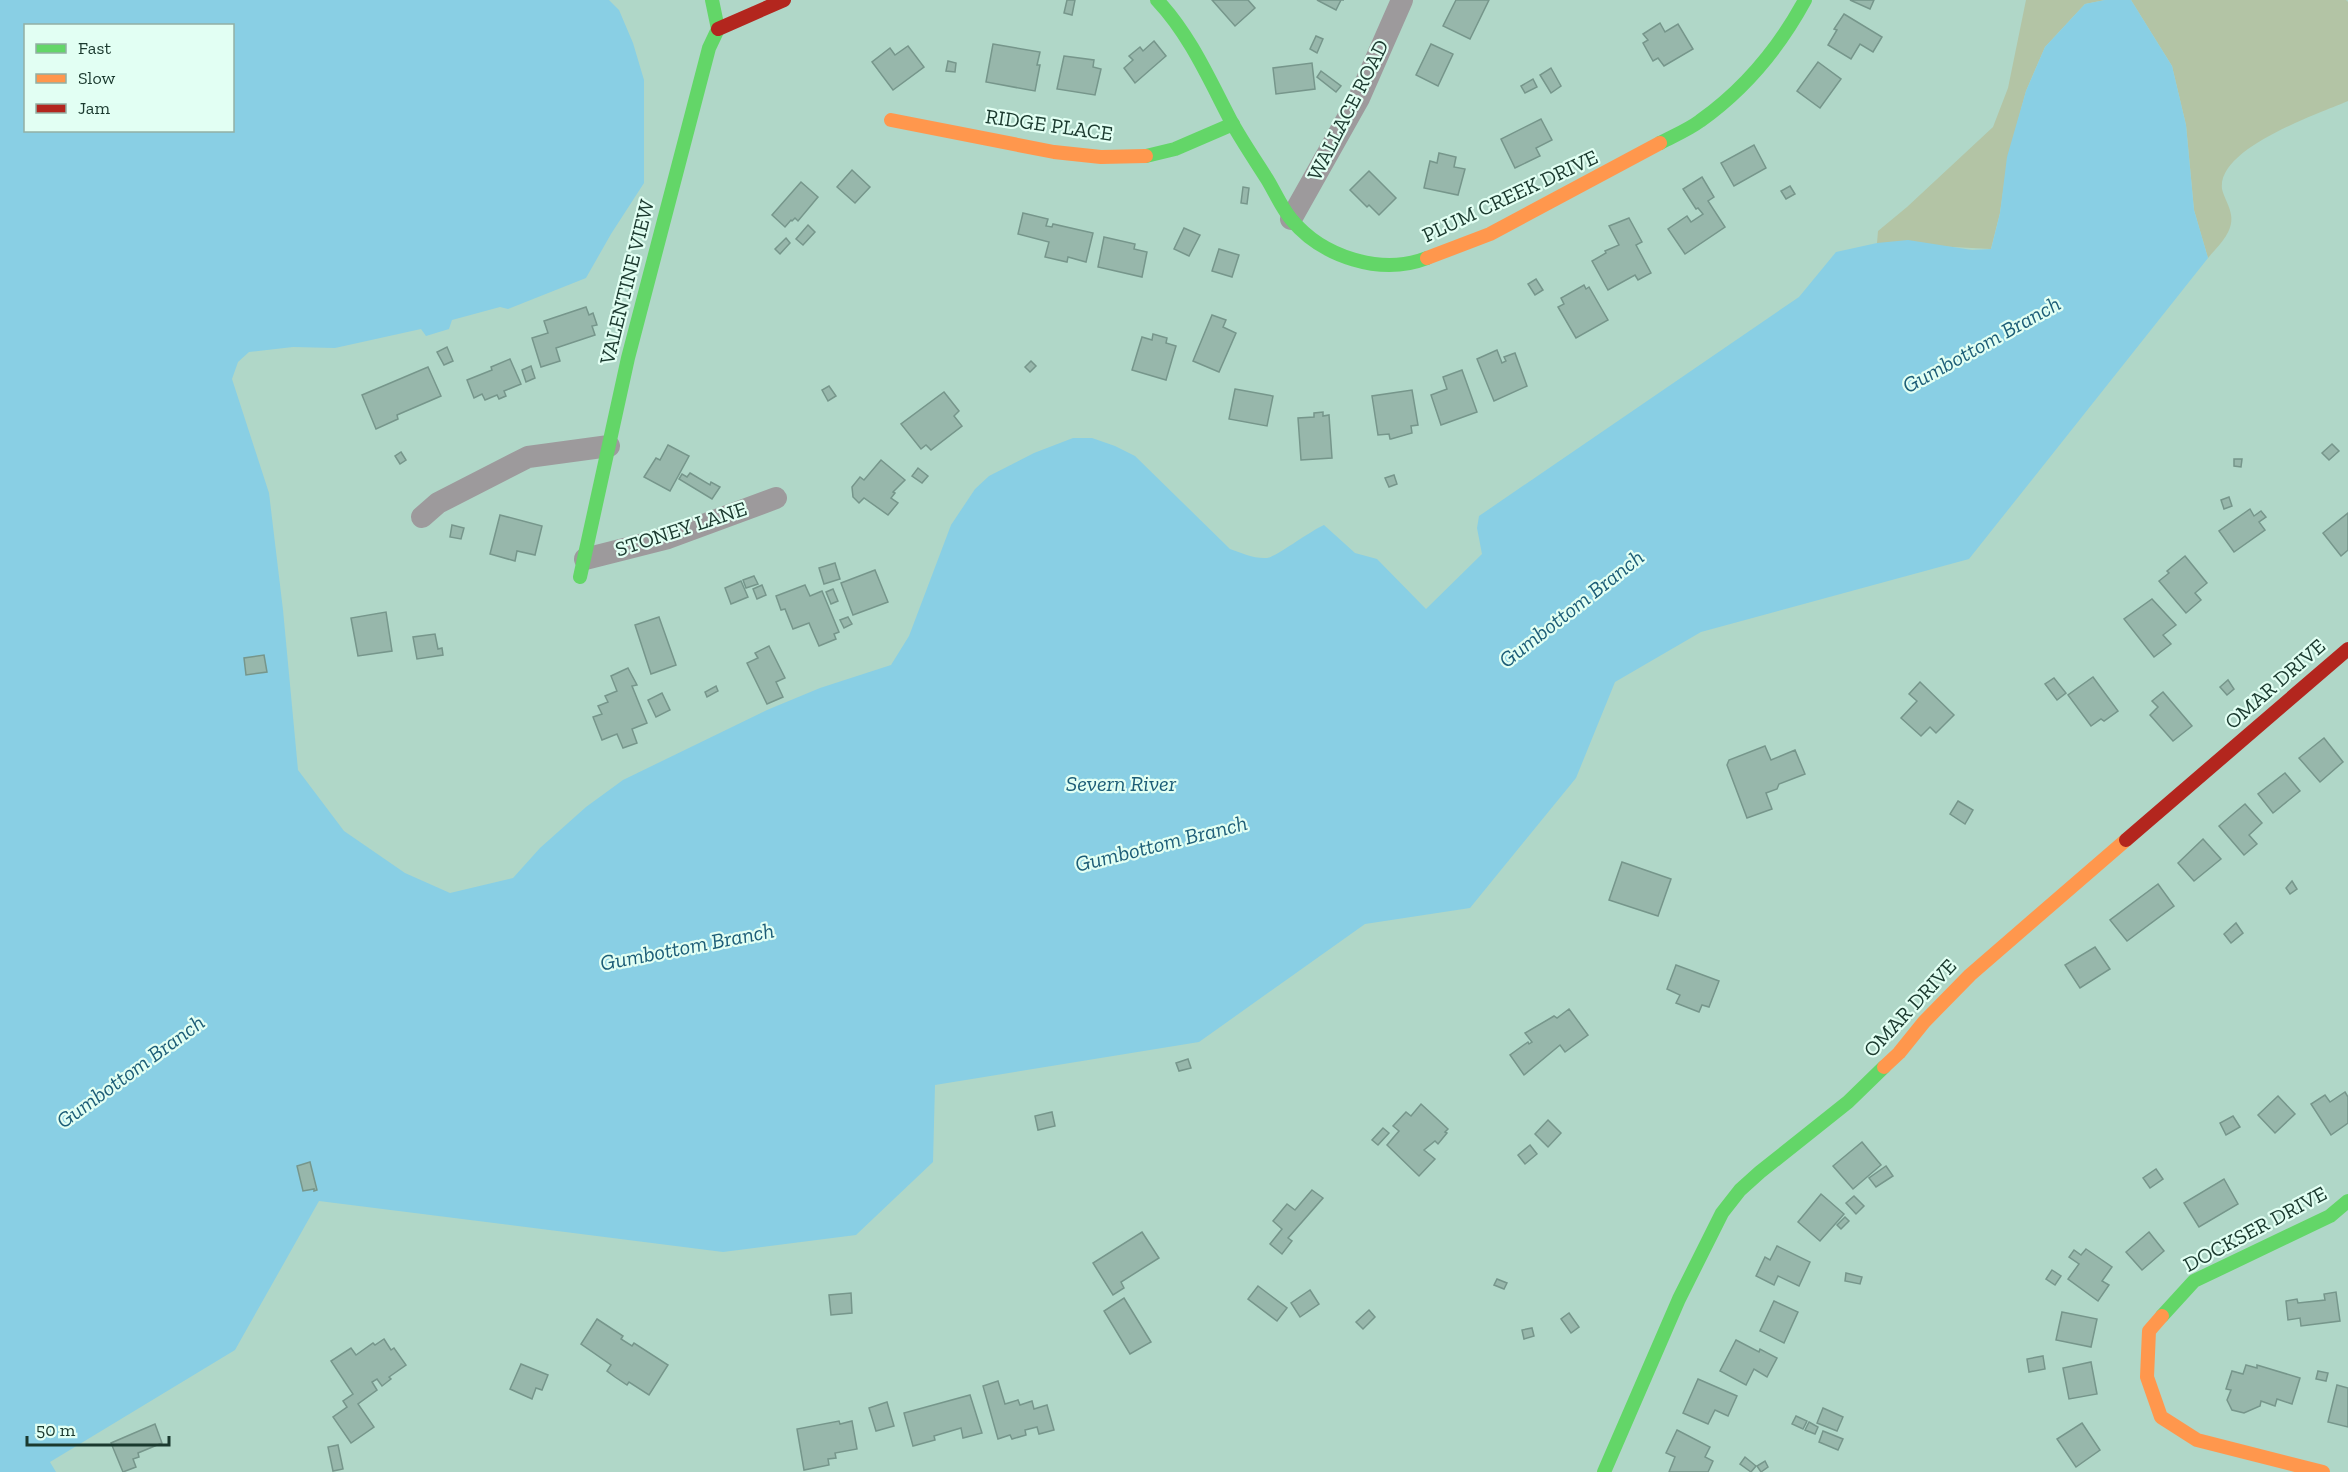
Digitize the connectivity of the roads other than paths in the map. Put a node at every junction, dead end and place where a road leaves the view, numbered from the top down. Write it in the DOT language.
graph roads {
  1 [pos="711,0"];
  2 [pos="784,0"];
  3 [pos="1157,0"];
  4 [pos="1402,0"];
  5 [pos="1804,0"];
  6 [pos="718,29"];
  7 [pos="891,120"];
  8 [pos="1233,124"];
  9 [pos="1291,219"];
  10 [pos="609,446"];
  11 [pos="776,498"];
  12 [pos="422,517"];
  13 [pos="582,568"];
  14 [pos="2348,649"];
  15 [pos="2348,1202"];
  16 [pos="2339,1215"];
  17 [pos="1604,1472"];
  18 [pos="2323,1472"];
  1 -- 6 [label="street"];
  2 -- 6 [label="street"];
  3 -- 8 [label="street, PLUM CREEK DRIVE"];
  4 -- 9 [label="street, WALLACE ROAD"];
  5 -- 9 [label="street, PLUM CREEK DRIVE"];
  6 -- 10 [label="street, VALENTINE VIEW"];
  7 -- 8 [label="street, RIDGE PLACE"];
  8 -- 9 [label="street, PLUM CREEK DRIVE"];
  10 -- 12 [label="street"];
  10 -- 13 [label="street, VALENTINE VIEW"];
  11 -- 13 [label="street, STONEY LANE"];
  14 -- 17 [label="street, OMAR DRIVE"];
  15 -- 16 [label="street, DOCKSER DRIVE"];
  16 -- 18 [label="street, DOCKSER DRIVE"];
}
